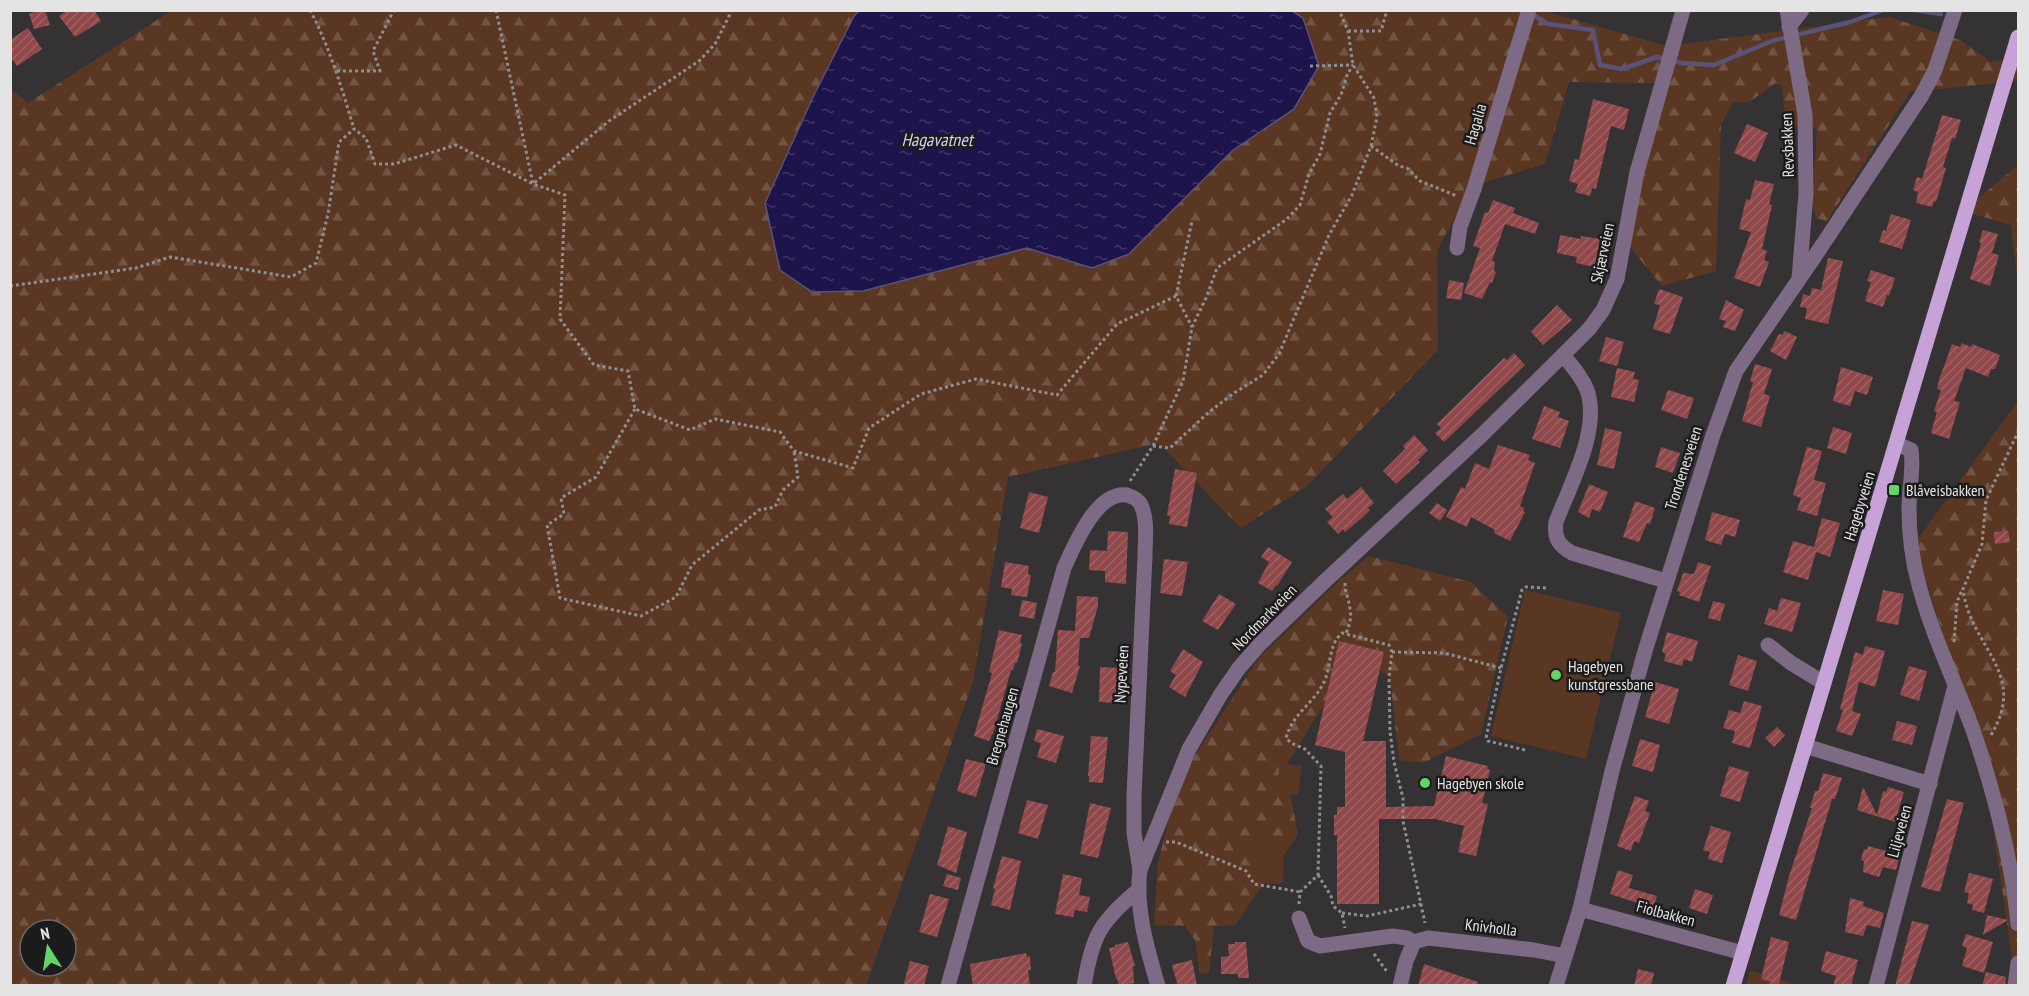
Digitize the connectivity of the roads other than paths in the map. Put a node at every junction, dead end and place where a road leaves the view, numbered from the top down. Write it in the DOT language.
graph roads {
  1 [pos="1529,10"];
  2 [pos="1683,10"];
  3 [pos="1787,10"];
  4 [pos="1802,10"];
  5 [pos="1955,10"];
  6 [pos="1789,27"];
  7 [pos="2019,37"];
  8 [pos="1457,248"];
  9 [pos="1798,279"];
  10 [pos="1563,356"];
  11 [pos="1897,444"];
  12 [pos="1120,495"];
  13 [pos="1666,580"];
  14 [pos="1768,645"];
  15 [pos="1824,683"];
  16 [pos="1955,686"];
  17 [pos="1805,746"];
  18 [pos="1930,784"];
  19 [pos="1140,870"];
  20 [pos="1137,891"];
  21 [pos="1580,909"];
  22 [pos="1299,918"];
  23 [pos="2019,924"];
  24 [pos="1421,940"];
  25 [pos="1743,952"];
  26 [pos="1565,956"];
  27 [pos="2019,963"];
  28 [pos="1400,983"];
  29 [pos="948,986"];
  30 [pos="1084,986"];
  31 [pos="1158,986"];
  32 [pos="1556,986"];
  33 [pos="1733,986"];
  34 [pos="1875,986"];
  35 [pos="2015,986"];
  1 -- 8 [label="street, Hagalia"];
  2 -- 10 [label="street, Skjærveien"];
  3 -- 6 [label="street, Revsbakken"];
  4 -- 6 [label="street"];
  5 -- 9 [label="street, Trondenesveien"];
  6 -- 9 [label="street, Revsbakken"];
  7 -- 11 [label="main road, Hagebyveien"];
  9 -- 13 [label="street, Trondenesveien"];
  10 -- 13 [label="street"];
  10 -- 19 [label="street, Nordmarkveien"];
  11 -- 15 [label="main road, Hagebyveien"];
  11 -- 16 [label="street"];
  12 -- 19 [label="street, Nypeveien"];
  12 -- 29 [label="street, Bregnehaugen"];
  13 -- 21 [label="street, Trondenesveien"];
  14 -- 15 [label="street"];
  15 -- 17 [label="main road, Hagebyveien"];
  16 -- 18 [label="street, Liljeveien"];
  16 -- 23 [label="street"];
  17 -- 18 [label="street"];
  17 -- 25 [label="main road, Hagebyveien"];
  18 -- 34 [label="street, Liljeveien"];
  19 -- 20 [label="street, Nordmarkveien"];
  20 -- 30 [label="street"];
  20 -- 31 [label="street, Nordmarkveien"];
  21 -- 25 [label="street, Fiolbakken"];
  21 -- 26 [label="street, Trondenesveien"];
  22 -- 24 [label="street, Knivholla"];
  24 -- 26 [label="street, Knivholla"];
  24 -- 28 [label="street"];
  25 -- 33 [label="main road, Hagebyveien"];
  26 -- 32 [label="street, Trondenesveien"];
  27 -- 35 [label="street"];
}
